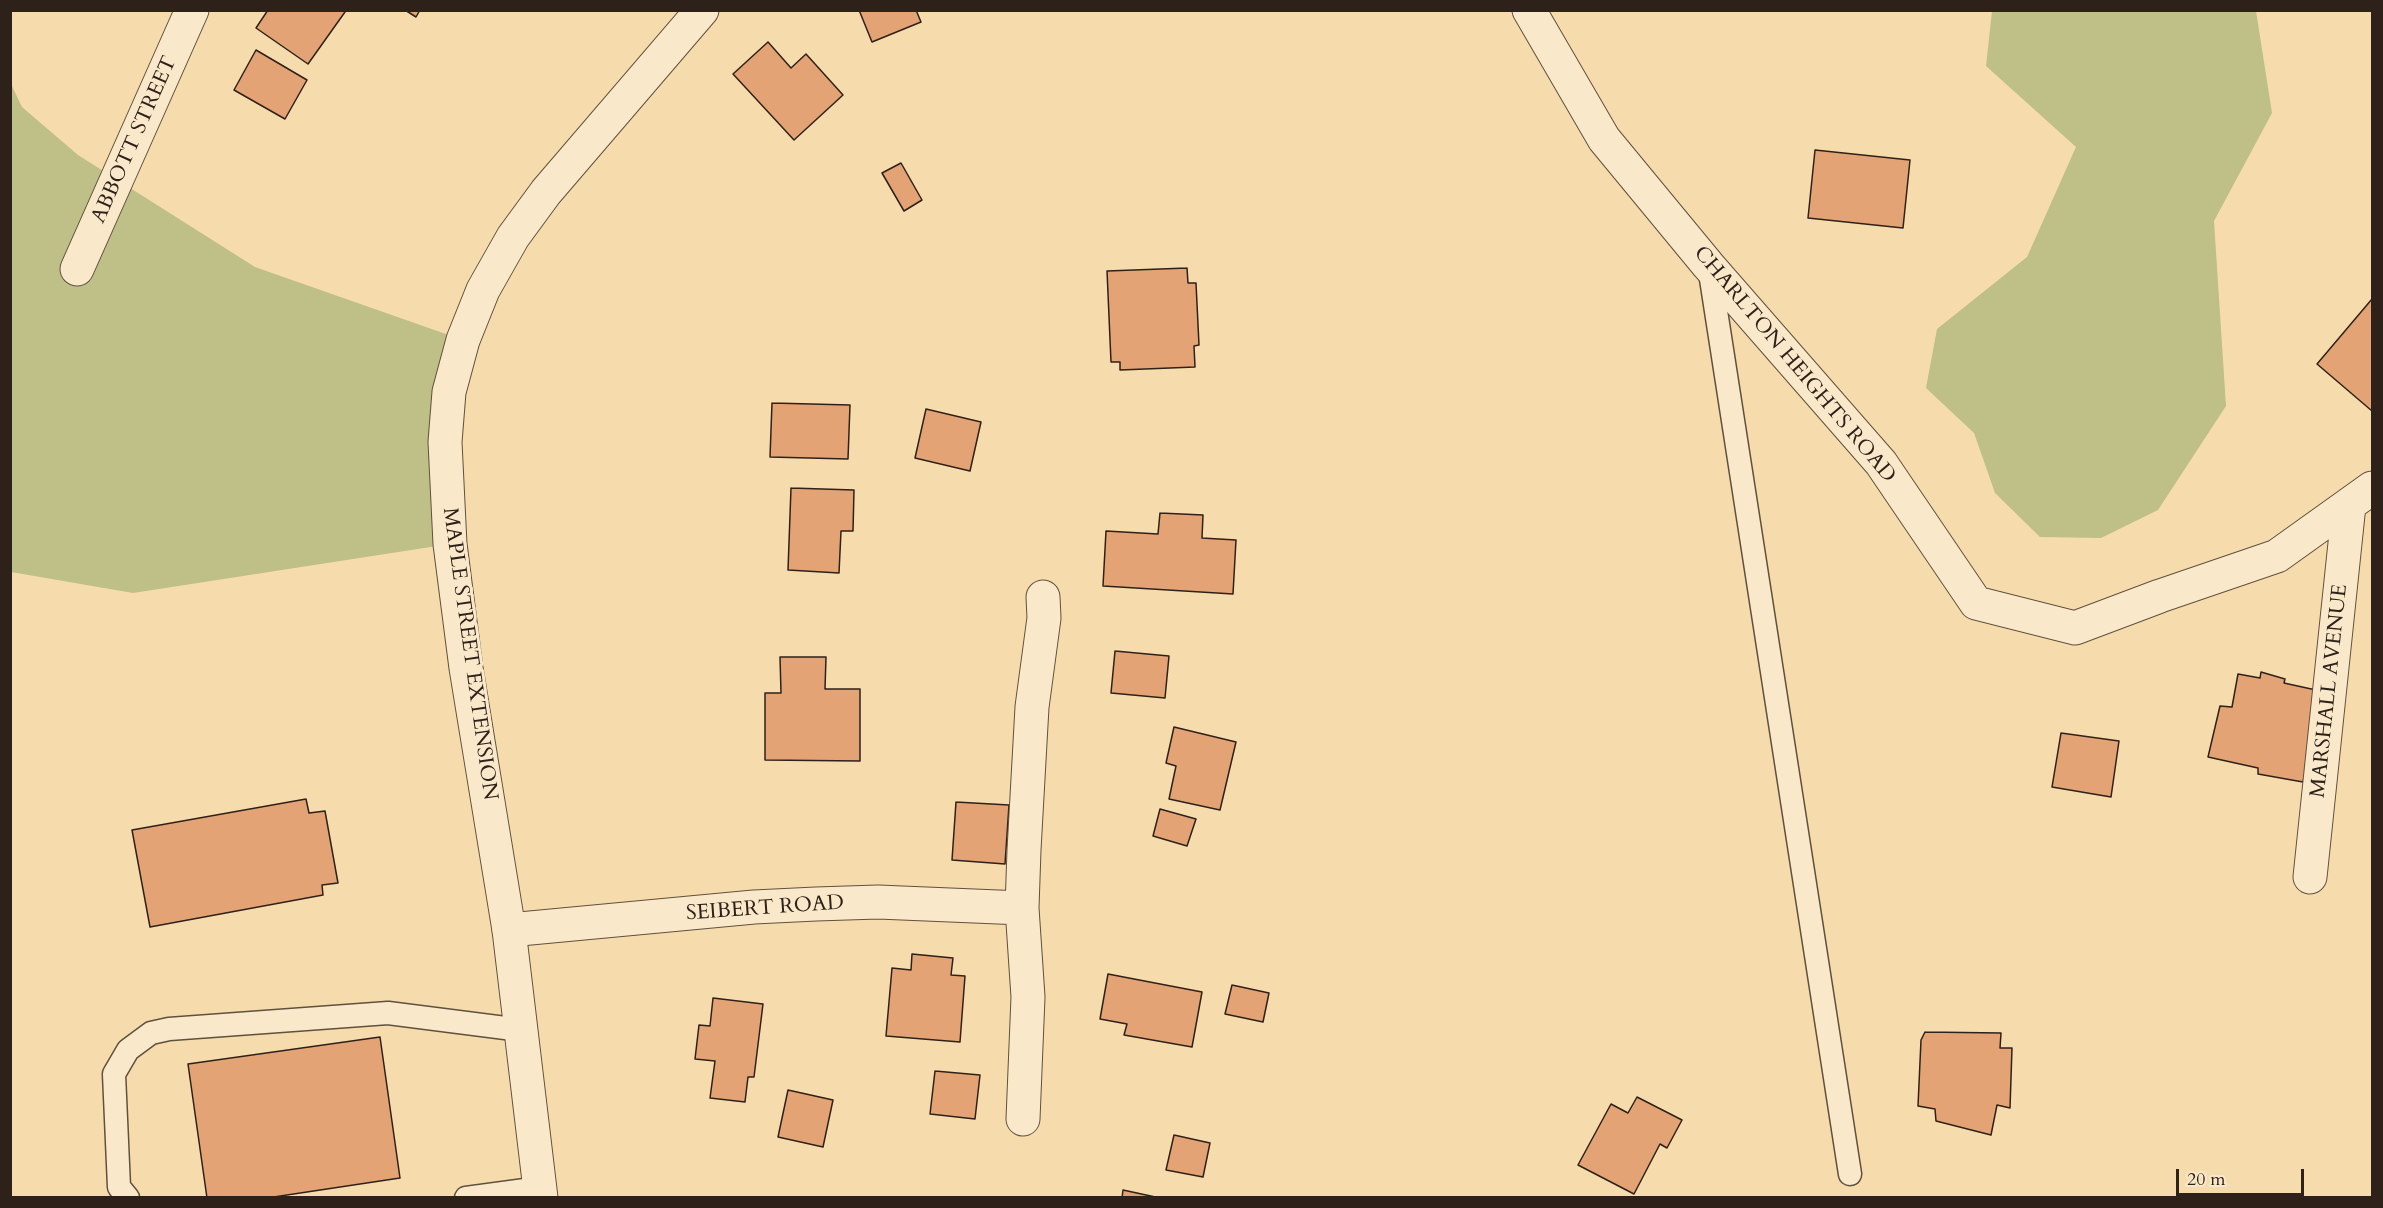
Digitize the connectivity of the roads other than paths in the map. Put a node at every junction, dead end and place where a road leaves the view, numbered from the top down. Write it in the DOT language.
graph roads {
  1 [pos="192,10"];
  2 [pos="702,10"];
  3 [pos="1528,10"];
  4 [pos="1708,265"];
  5 [pos="77,269"];
  6 [pos="2361,496"];
  7 [pos="1042,597"];
  8 [pos="2310,877"];
  9 [pos="1022,908"];
  10 [pos="509,930"];
  11 [pos="521,1030"];
  12 [pos="1023,1119"];
  13 [pos="1850,1174"];
  14 [pos="541,1193"];
  15 [pos="128,1197"];
  16 [pos="466,1197"];
  1 -- 5 [label="street, ABBOTT STREET"];
  2 -- 10 [label="street, MAPLE STREET EXTENSION"];
  3 -- 4 [label="street, CHARLTON HEIGHTS ROAD"];
  4 -- 6 [label="street, CHARLTON HEIGHTS ROAD"];
  4 -- 13 [label="lane"];
  6 -- 8 [label="street, MARSHALL AVENUE"];
  7 -- 9 [label="street"];
  9 -- 10 [label="street, SEIBERT ROAD"];
  9 -- 12 [label="street"];
  10 -- 11 [label="street, MAPLE STREET EXTENSION"];
  11 -- 14 [label="street, MAPLE STREET EXTENSION"];
  11 -- 15 [label="lane"];
  14 -- 16 [label="lane"];
}
